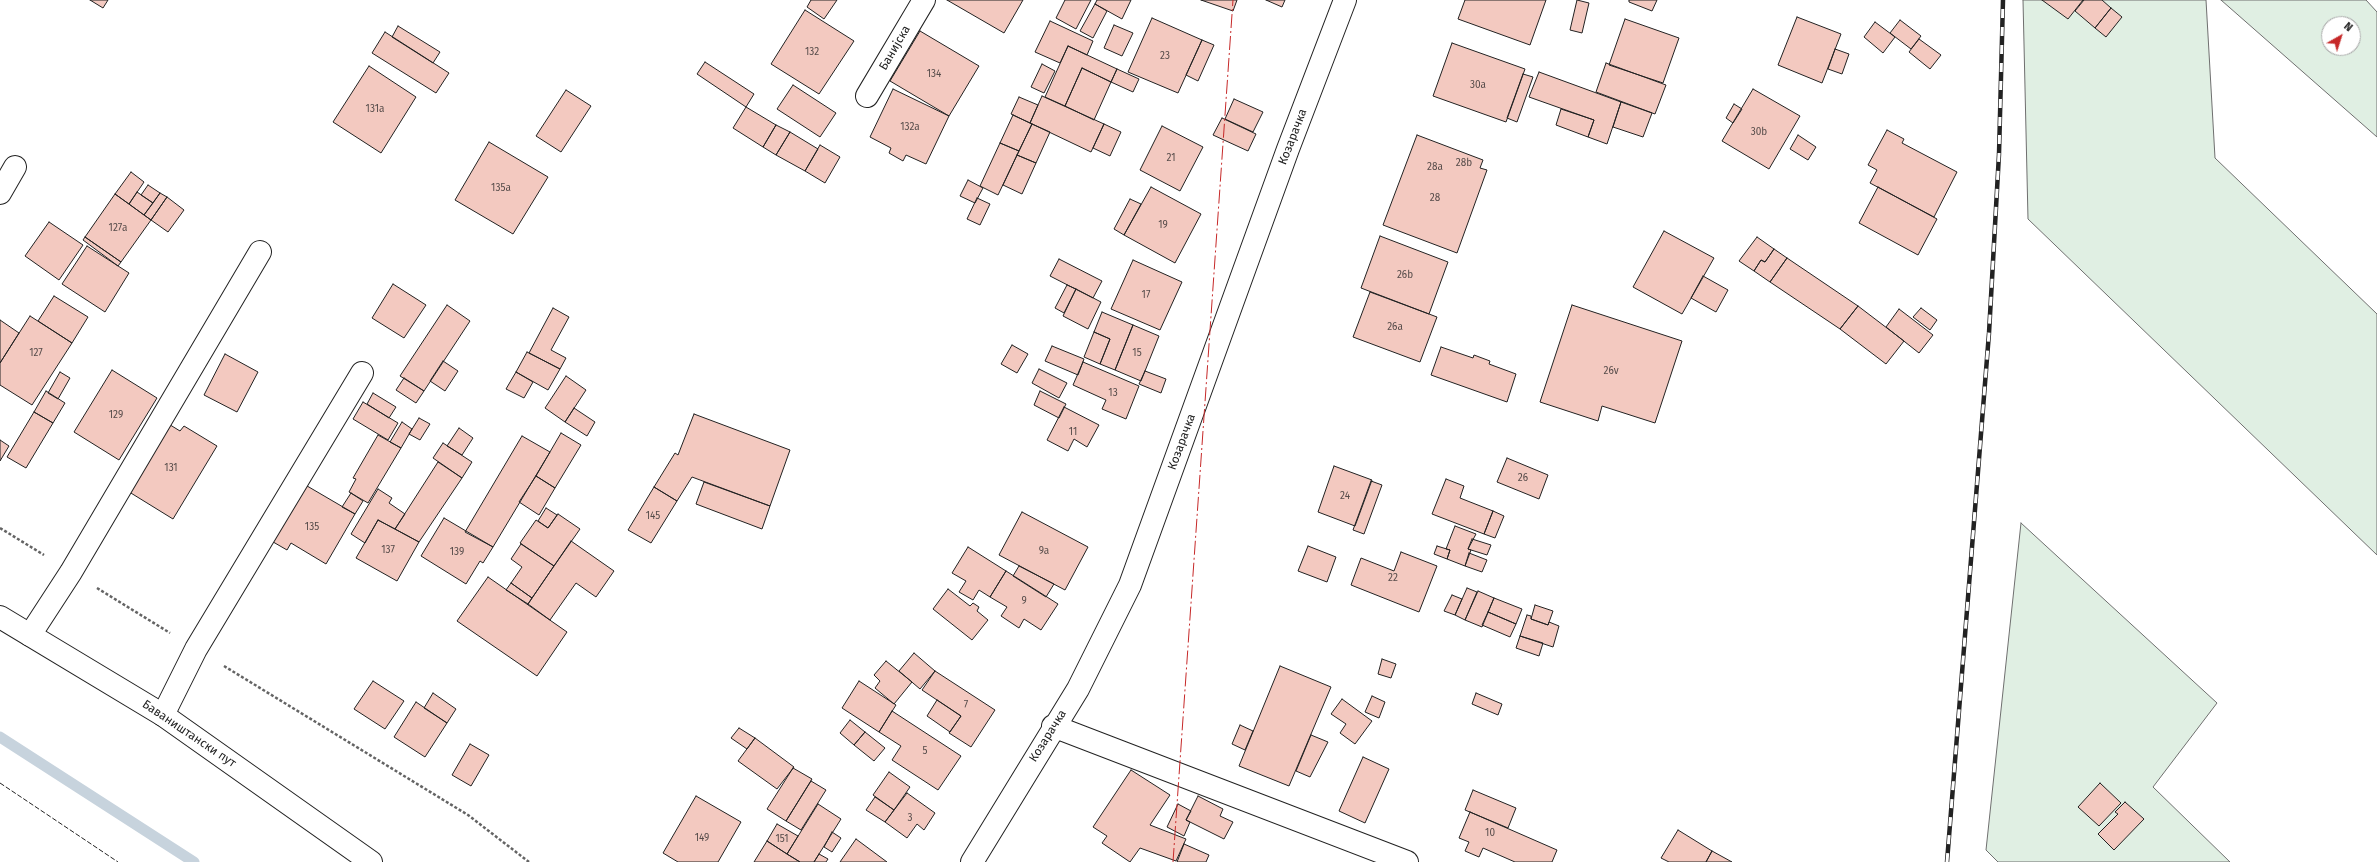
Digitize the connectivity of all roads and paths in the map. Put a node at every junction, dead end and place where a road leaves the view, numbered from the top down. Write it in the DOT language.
graph roads {
  1 [pos="924,0"];
  2 [pos="1345,0"];
  3 [pos="867,96"];
  4 [pos="15,167"];
  5 [pos="0,193"];
  6 [pos="260,252"];
  7 [pos="362,373"];
  8 [pos="0,528"];
  9 [pos="71,572"];
  10 [pos="0,617"];
  11 [pos="30,634"];
  12 [pos="196,649"];
  13 [pos="163,715"];
  14 [pos="1053,726"];
  15 [pos="371,862"];
  16 [pos="529,862"];
  17 [pos="972,862"];
  18 [pos="1407,862"];
  1 -- 3 [label="street, Банијска"];
  2 -- 14 [label="street, Козарачка"];
  4 -- 5 [label="street"];
  6 -- 9 [label="street"];
  7 -- 12 [label="street"];
  8 -- 9 [label="path"];
  9 -- 11 [label="street"];
  9 -- 12 [label="path"];
  10 -- 11 [label="street, Баваништански пут"];
  11 -- 13 [label="street, Баваништански пут"];
  12 -- 13 [label="street"];
  12 -- 16 [label="path"];
  13 -- 15 [label="street, Баваништански пут"];
  14 -- 17 [label="street, Козарачка"];
  14 -- 18 [label="street"];
}
